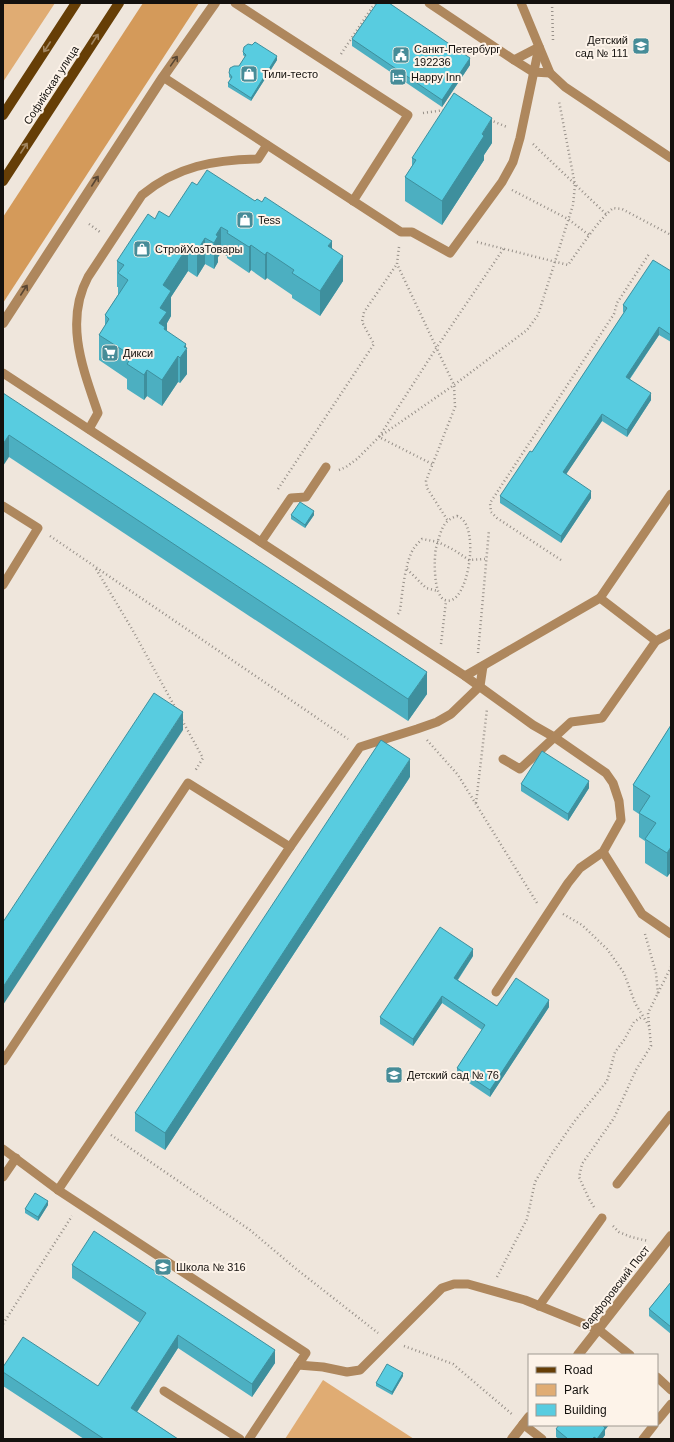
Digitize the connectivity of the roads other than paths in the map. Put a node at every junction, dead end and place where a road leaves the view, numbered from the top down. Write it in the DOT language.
graph roads {
  1 [pos="76,3"];
  2 [pos="119,3"];
  3 [pos="215,3"];
  4 [pos="235,3"];
  5 [pos="429,3"];
  6 [pos="521,3"];
  7 [pos="539,47"];
  8 [pos="514,60"];
  9 [pos="534,72"];
  10 [pos="550,73"];
  11 [pos="163,77"];
  12 [pos="3,115"];
  13 [pos="267,145"];
  14 [pos="671,158"];
  15 [pos="3,180"];
  16 [pos="353,201"];
  17 [pos="3,323"];
  18 [pos="3,373"];
  19 [pos="90,430"];
  20 [pos="326,467"];
  21 [pos="671,494"];
  22 [pos="3,506"];
  23 [pos="261,542"];
  24 [pos="3,585"];
  25 [pos="600,598"];
  26 [pos="671,633"];
  27 [pos="656,641"];
  28 [pos="480,668"];
  29 [pos="465,676"];
  30 [pos="480,686"];
  31 [pos="554,737"];
  32 [pos="503,759"];
  33 [pos="290,848"];
  34 [pos="603,852"];
  35 [pos="671,934"];
  36 [pos="496,992"];
  37 [pos="3,1061"];
  38 [pos="671,1115"];
  39 [pos="3,1149"];
  40 [pos="16,1158"];
  41 [pos="3,1177"];
  42 [pos="617,1184"];
  43 [pos="58,1190"];
  44 [pos="602,1218"];
  45 [pos="671,1236"];
  46 [pos="540,1306"];
  47 [pos="599,1330"];
  48 [pos="579,1354"];
  49 [pos="629,1354"];
  50 [pos="298,1365"];
  51 [pos="658,1378"];
  52 [pos="671,1390"];
  53 [pos="164,1392"];
  54 [pos="671,1404"];
  55 [pos="526,1421"];
  56 [pos="658,1421"];
  57 [pos="530,1426"];
  58 [pos="653,1426"];
  59 [pos="240,1439"];
  60 [pos="249,1439"];
  61 [pos="512,1439"];
  62 [pos="542,1439"];
  63 [pos="643,1439"];
  1 -- 12 [label="main road, one-way"];
  15 -- 2 [label="main road, Софийская улица, one-way"];
  11 -- 3 [label="street, one-way"];
  4 -- 16 [label="lane"];
  5 -- 8 [label="lane"];
  6 -- 7 [label="lane"];
  7 -- 8 [label="lane"];
  7 -- 9 [label="lane"];
  7 -- 10 [label="lane"];
  8 -- 9 [label="lane"];
  9 -- 10 [label="lane"];
  9 -- 16 [label="lane"];
  10 -- 14 [label="lane"];
  11 -- 13 [label="lane"];
  17 -- 11 [label="street, one-way"];
  13 -- 16 [label="lane"];
  13 -- 19 [label="lane"];
  18 -- 19 [label="lane"];
  19 -- 23 [label="lane"];
  20 -- 23 [label="lane"];
  21 -- 25 [label="lane"];
  22 -- 24 [label="lane"];
  23 -- 29 [label="lane"];
  25 -- 27 [label="lane"];
  25 -- 28 [label="lane"];
  26 -- 27 [label="lane"];
  27 -- 31 [label="lane"];
  28 -- 29 [label="lane"];
  28 -- 30 [label="lane"];
  29 -- 30 [label="lane"];
  30 -- 31 [label="lane"];
  30 -- 33 [label="lane"];
  31 -- 32 [label="lane"];
  31 -- 34 [label="lane"];
  33 -- 37 [label="lane"];
  33 -- 43 [label="lane"];
  34 -- 35 [label="lane"];
  34 -- 36 [label="lane"];
  38 -- 42 [label="lane"];
  39 -- 40 [label="lane"];
  40 -- 41 [label="lane"];
  40 -- 43 [label="lane"];
  43 -- 50 [label="lane"];
  44 -- 46 [label="lane"];
  45 -- 47 [label="street, Фарфоровский Пост"];
  46 -- 47 [label="lane"];
  46 -- 50 [label="lane"];
  47 -- 48 [label="street, Фарфоровский Пост"];
  47 -- 49 [label="lane"];
  50 -- 60 [label="lane"];
  51 -- 52 [label="lane"];
  53 -- 59 [label="lane"];
  54 -- 56 [label="lane"];
  55 -- 61 [label="street"];
  57 -- 62 [label="lane"];
  58 -- 63 [label="lane"];
}
